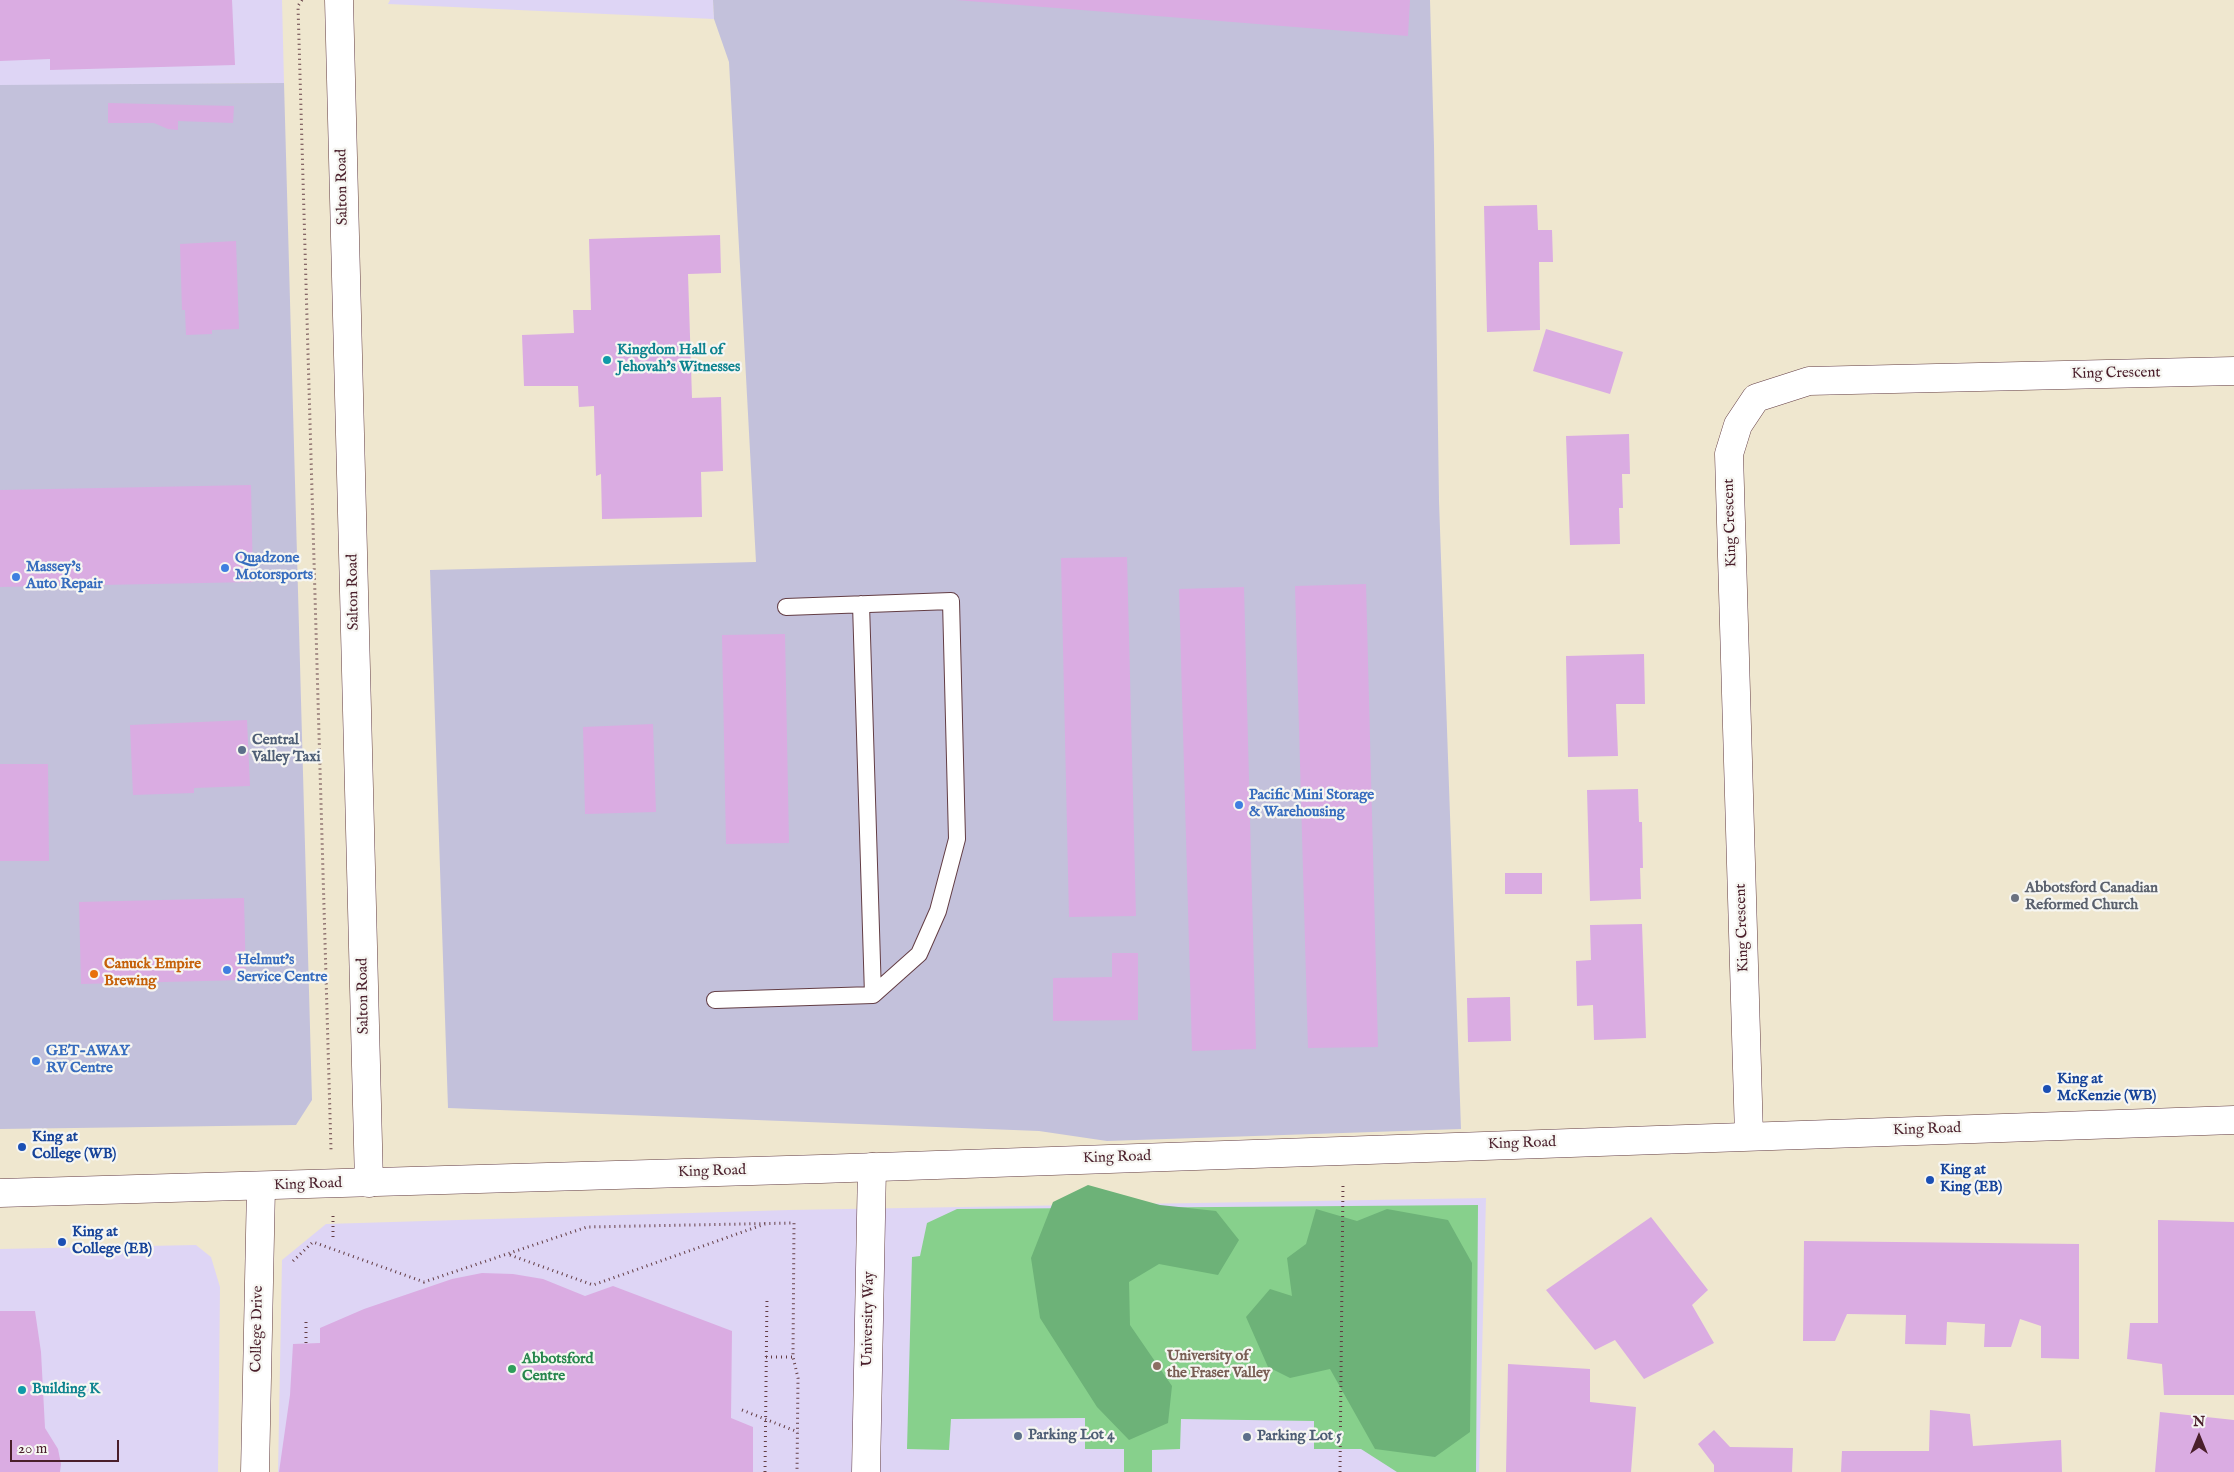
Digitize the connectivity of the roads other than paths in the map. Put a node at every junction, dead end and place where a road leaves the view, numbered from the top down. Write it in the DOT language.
graph roads {
  1 [pos="338,0"];
  2 [pos="2234,371"];
  3 [pos="861,604"];
  4 [pos="786,607"];
  5 [pos="873,995"];
  6 [pos="715,1000"];
  7 [pos="2234,1120"];
  8 [pos="1749,1136"];
  9 [pos="872,1167"];
  10 [pos="369,1183"];
  11 [pos="261,1187"];
  12 [pos="0,1193"];
  13 [pos="255,1472"];
  14 [pos="866,1472"];
  1 -- 10 [label="street, Salton Road"];
  2 -- 8 [label="street, King Crescent"];
  3 -- 4 [label="lane"];
  3 -- 5 [label="lane"];
  3 -- 5 [label="lane"];
  5 -- 6 [label="lane"];
  7 -- 8 [label="street, King Road"];
  8 -- 9 [label="street, King Road"];
  9 -- 10 [label="street, King Road"];
  9 -- 14 [label="street, University Way"];
  10 -- 11 [label="street, King Road"];
  11 -- 12 [label="street, King Road"];
  11 -- 13 [label="street, College Drive"];
}
